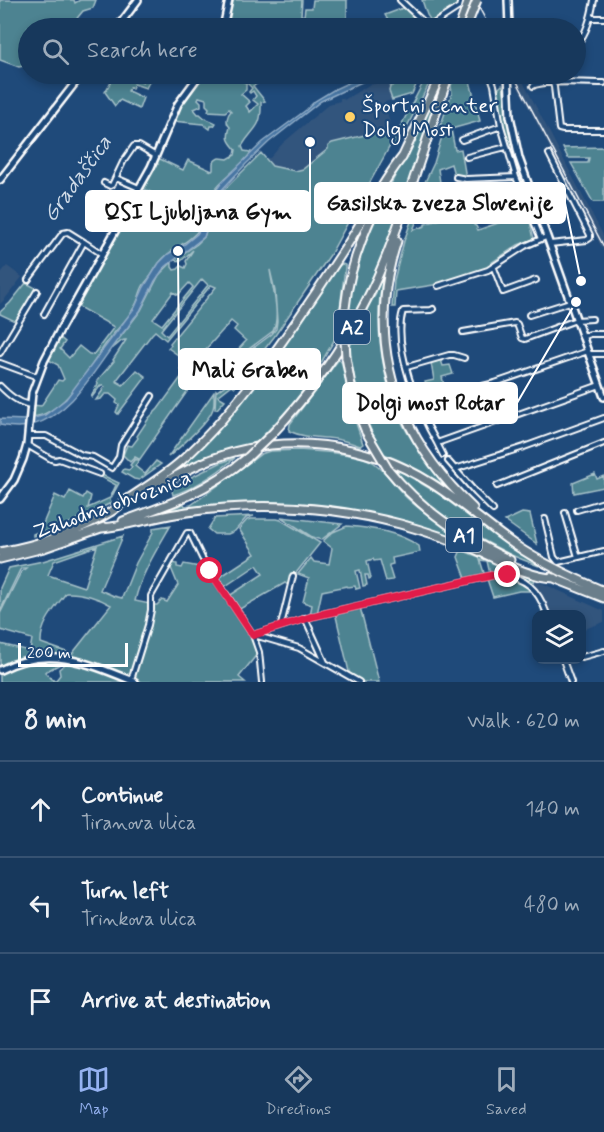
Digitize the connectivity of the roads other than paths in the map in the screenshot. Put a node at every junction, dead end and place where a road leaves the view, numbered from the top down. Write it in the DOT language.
graph roads {
  1 [pos="138,0"];
  2 [pos="229,0"];
  3 [pos="400,0"];
  4 [pos="469,0"];
  5 [pos="477,0"];
  6 [pos="508,0"];
  7 [pos="594,0"];
  8 [pos="461,2"];
  9 [pos="124,18"];
  10 [pos="225,18"];
  11 [pos="420,18"];
  12 [pos="443,18"];
  13 [pos="463,18"];
  14 [pos="470,18"];
  15 [pos="509,18"];
  16 [pos="591,18"];
  17 [pos="604,18"];
  18 [pos="586,30"];
  19 [pos="586,83"];
  20 [pos="604,83"];
  21 [pos="74,84"];
  22 [pos="193,84"];
  23 [pos="436,84"];
  24 [pos="446,84"];
  25 [pos="494,84"];
  26 [pos="508,84"];
  27 [pos="553,84"];
  28 [pos="501,126"];
  29 [pos="604,130"];
  30 [pos="462,140"];
  31 [pos="506,147"];
  32 [pos="549,154"];
  33 [pos="156,156"];
  34 [pos="403,156"];
  35 [pos="467,157"];
  36 [pos="456,177"];
  37 [pos="516,177"];
  38 [pos="116,178"];
  39 [pos="0,180"];
  40 [pos="104,183"];
  41 [pos="139,188"];
  42 [pos="406,203"];
  43 [pos="544,238"];
  44 [pos="84,242"];
  45 [pos="549,244"];
  46 [pos="102,254"];
  47 [pos="494,268"];
  48 [pos="28,280"];
  49 [pos="536,280"];
  50 [pos="438,286"];
  51 [pos="37,291"];
  52 [pos="570,302"];
  53 [pos="434,309"];
  54 [pos="44,314"];
  55 [pos="529,315"];
  56 [pos="592,319"];
  57 [pos="576,320"];
  58 [pos="462,332"];
  59 [pos="604,334"];
  60 [pos="582,336"];
  61 [pos="0,353"];
  62 [pos="588,353"];
  63 [pos="604,354"];
  64 [pos="464,358"];
  65 [pos="0,363"];
  66 [pos="407,367"];
  67 [pos="38,377"];
  68 [pos="600,385"];
  69 [pos="0,386"];
  70 [pos="152,396"];
  71 [pos="604,397"];
  72 [pos="417,402"];
  73 [pos="30,405"];
  74 [pos="604,418"];
  75 [pos="28,436"];
  76 [pos="437,443"];
  77 [pos="604,443"];
  78 [pos="27,445"];
  79 [pos="443,455"];
  80 [pos="448,461"];
  81 [pos="455,469"];
  82 [pos="100,474"];
  83 [pos="497,486"];
  84 [pos="0,499"];
  85 [pos="604,502"];
  86 [pos="494,510"];
  87 [pos="576,510"];
  88 [pos="110,513"];
  89 [pos="565,513"];
  90 [pos="544,519"];
  91 [pos="489,525"];
  92 [pos="102,528"];
  93 [pos="604,551"];
  94 [pos="0,552"];
  95 [pos="578,557"];
  96 [pos="0,559"];
  97 [pos="293,576"];
  98 [pos="555,579"];
  99 [pos="604,591"];
  100 [pos="604,598"];
  101 [pos="545,610"];
  102 [pos="305,618"];
  103 [pos="281,625"];
  104 [pos="253,635"];
  105 [pos="604,651"];
  106 [pos="586,656"];
  107 [pos="325,663"];
  108 [pos="564,664"];
  109 [pos="0,670"];
  110 [pos="133,681"];
  111 [pos="262,682"];
  112 [pos="359,682"];
  113 [pos="571,682"];
  1 -- 9 [label="street"];
  2 -- 10 [label="street"];
  3 -- 11 [label="street"];
  4 -- 13 [label="highway"];
  5 -- 14 [label="highway, bridge"];
  6 -- 15 [label="street"];
  7 -- 16 [label="street"];
  8 -- 12 [label="street"];
  16 -- 17 [label="street"];
  16 -- 18 [label="street"];
  19 -- 20 [label="street"];
  21 -- 39 [label="street"];
  22 -- 33 [label="street"];
  23 -- 34 [label="highway, A1"];
  24 -- 42 [label="highway, A1"];
  25 -- 28 [label="street"];
  26 -- 43 [label="street"];
  27 -- 29 [label="street"];
  28 -- 30 [label="street"];
  28 -- 31 [label="street"];
  31 -- 35 [label="street"];
  31 -- 37 [label="street"];
  32 -- 45 [label="street"];
  33 -- 38 [label="street"];
  33 -- 41 [label="street"];
  34 -- 88 [label="highway, Zahodna obvoznica / A2"];
  34 -- 98 [label="highway, A1, bridge"];
  36 -- 37 [label="street"];
  37 -- 43 [label="street"];
  38 -- 40 [label="street"];
  38 -- 41 [label="street"];
  41 -- 46 [label="street"];
  42 -- 91 [label="highway, A1"];
  42 -- 92 [label="highway, Zahodna obvoznica / A2, bridge"];
  43 -- 45 [label="street"];
  43 -- 47 [label="street"];
  44 -- 46 [label="street"];
  44 -- 48 [label="street"];
  44 -- 54 [label="street"];
  45 -- 52 [label="street"];
  46 -- 67 [label="street"];
  47 -- 49 [label="street"];
  47 -- 50 [label="street"];
  51 -- 61 [label="street"];
  52 -- 55 [label="street"];
  52 -- 57 [label="street"];
  53 -- 66 [label="street"];
  56 -- 57 [label="street"];
  57 -- 58 [label="street"];
  57 -- 60 [label="street"];
  59 -- 60 [label="street"];
  60 -- 62 [label="street"];
  62 -- 63 [label="street"];
  62 -- 68 [label="street"];
  62 -- 72 [label="street"];
  64 -- 66 [label="street"];
  65 -- 67 [label="street"];
  66 -- 72 [label="street"];
  67 -- 73 [label="street"];
  68 -- 71 [label="street"];
  68 -- 76 [label="street"];
  69 -- 73 [label="street"];
  70 -- 75 [label="street"];
  72 -- 76 [label="street"];
  73 -- 75 [label="street"];
  74 -- 81 [label="street"];
  75 -- 78 [label="street"];
  76 -- 79 [label="street"];
  77 -- 83 [label="street"];
  78 -- 82 [label="street"];
  78 -- 84 [label="street"];
  80 -- 81 [label="street"];
  81 -- 86 [label="street"];
  85 -- 87 [label="street"];
  88 -- 91 [label="highway"];
  88 -- 94 [label="highway, Zahodna obvoznica / A2"];
  89 -- 95 [label="street"];
  90 -- 95 [label="street"];
  91 -- 99 [label="highway, A1"];
  92 -- 96 [label="highway, Zahodna obvoznica / A2"];
  92 -- 98 [label="highway"];
  93 -- 95 [label="street"];
  97 -- 103 [label="street"];
  98 -- 100 [label="highway, A1"];
  101 -- 102 [label="street"];
  102 -- 103 [label="street"];
  102 -- 107 [label="street"];
  103 -- 104 [label="street"];
  104 -- 107 [label="street"];
  104 -- 110 [label="street"];
  104 -- 111 [label="street"];
  105 -- 106 [label="street"];
  107 -- 112 [label="street"];
  108 -- 113 [label="street"];
  109 -- 110 [label="street"];
}
